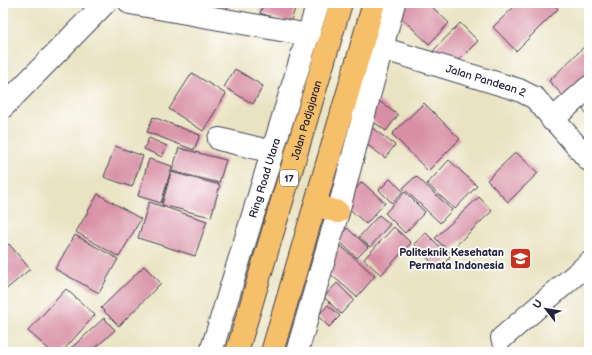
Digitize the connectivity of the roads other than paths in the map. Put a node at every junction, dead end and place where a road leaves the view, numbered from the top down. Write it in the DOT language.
graph roads {
  1 [pos="105,3"];
  2 [pos="130,3"];
  3 [pos="318,3"];
  4 [pos="340,3"];
  5 [pos="374,3"];
  6 [pos="394,3"];
  7 [pos="309,35"];
  8 [pos="381,48"];
  9 [pos="589,86"];
  10 [pos="3,107"];
  11 [pos="552,120"];
  12 [pos="219,139"];
  13 [pos="273,152"];
  14 [pos="589,160"];
  15 [pos="316,206"];
  16 [pos="338,212"];
  17 [pos="589,263"];
  18 [pos="502,338"];
  19 [pos="211,352"];
  20 [pos="237,352"];
  21 [pos="272,352"];
  22 [pos="297,352"];
  1 -- 10 [label="street"];
  2 -- 7 [label="street"];
  3 -- 7 [label="street, Ring Road Utara"];
  4 -- 20 [label="highway, Jalan Padjajaran / 17"];
  5 -- 15 [label="highway"];
  6 -- 8 [label="street"];
  7 -- 13 [label="street, Ring Road Utara"];
  8 -- 11 [label="street, Jalan Pandean 2"];
  8 -- 16 [label="street"];
  9 -- 11 [label="street"];
  11 -- 14 [label="street, Jalan Pandean 2"];
  12 -- 13 [label="street"];
  13 -- 19 [label="street, Ring Road Utara"];
  15 -- 16 [label="highway"];
  15 -- 21 [label="highway"];
  16 -- 22 [label="street"];
  17 -- 18 [label="street"];
}
